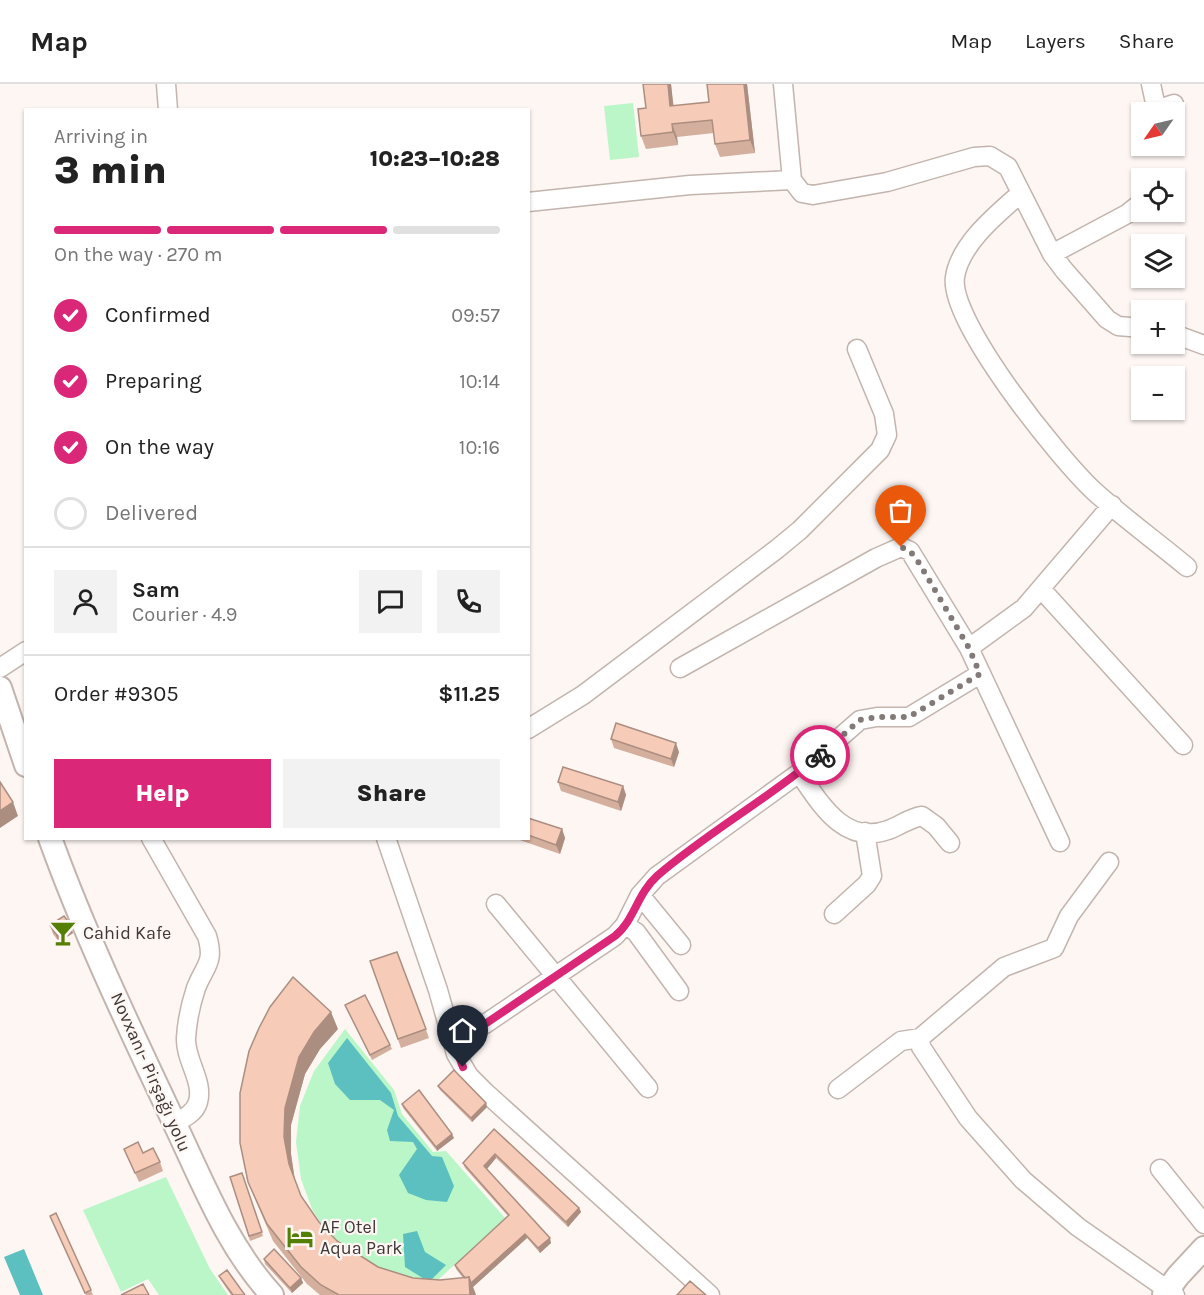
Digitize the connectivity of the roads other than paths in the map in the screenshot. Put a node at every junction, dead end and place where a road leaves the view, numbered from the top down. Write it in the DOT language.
graph roads {
  1 [pos="166,84"];
  2 [pos="783,84"];
  3 [pos="1151,84"];
  4 [pos="1155,102"];
  5 [pos="168,108"];
  6 [pos="792,180"];
  7 [pos="1021,193"];
  8 [pos="530,202"];
  9 [pos="1131,211"];
  10 [pos="1052,254"];
  11 [pos="1131,327"];
  12 [pos="1185,338"];
  13 [pos="1204,345"];
  14 [pos="857,349"];
  15 [pos="1112,505"];
  16 [pos="1187,567"];
  17 [pos="1042,590"];
  18 [pos="969,648"];
  19 [pos="24,652"];
  20 [pos="0,668"];
  21 [pos="680,668"];
  22 [pos="980,674"];
  23 [pos="0,688"];
  24 [pos="530,728"];
  25 [pos="1183,745"];
  26 [pos="24,759"];
  27 [pos="799,773"];
  28 [pos="865,832"];
  29 [pos="51,840"];
  30 [pos="152,840"];
  31 [pos="387,840"];
  32 [pos="1060,842"];
  33 [pos="950,843"];
  34 [pos="1109,862"];
  35 [pos="640,895"];
  36 [pos="496,904"];
  37 [pos="834,914"];
  38 [pos="625,925"];
  39 [pos="681,945"];
  40 [pos="557,975"];
  41 [pos="679,991"];
  42 [pos="452,1038"];
  43 [pos="920,1038"];
  44 [pos="648,1088"];
  45 [pos="838,1089"];
  46 [pos="174,1123"];
  47 [pos="1160,1169"];
  48 [pos="1204,1224"];
  49 [pos="1204,1248"];
  50 [pos="1204,1264"];
  51 [pos="1171,1294"];
  52 [pos="272,1295"];
  53 [pos="710,1295"];
  1 -- 5 [label="street"];
  2 -- 6 [label="street"];
  3 -- 4 [label="street"];
  6 -- 7 [label="street"];
  6 -- 8 [label="street"];
  7 -- 10 [label="street"];
  7 -- 15 [label="street"];
  9 -- 10 [label="street"];
  10 -- 11 [label="street"];
  12 -- 13 [label="street"];
  14 -- 24 [label="street"];
  15 -- 16 [label="street"];
  15 -- 17 [label="street"];
  17 -- 18 [label="street"];
  17 -- 25 [label="street"];
  18 -- 21 [label="street"];
  18 -- 22 [label="street"];
  19 -- 20 [label="street"];
  22 -- 27 [label="street"];
  22 -- 32 [label="street"];
  23 -- 26 [label="main road"];
  27 -- 28 [label="street"];
  27 -- 35 [label="street"];
  28 -- 33 [label="street"];
  28 -- 37 [label="street"];
  29 -- 46 [label="main road, Novxanı- Pirşağı yolu"];
  30 -- 46 [label="street"];
  31 -- 42 [label="street"];
  34 -- 43 [label="street"];
  35 -- 38 [label="street"];
  35 -- 39 [label="street"];
  36 -- 40 [label="street"];
  38 -- 40 [label="street"];
  38 -- 41 [label="street"];
  40 -- 42 [label="street"];
  40 -- 44 [label="street"];
  42 -- 53 [label="street"];
  43 -- 45 [label="street"];
  43 -- 51 [label="street"];
  46 -- 52 [label="main road, Novxanı- Pirşağı yolu"];
  47 -- 48 [label="street"];
  49 -- 51 [label="main road"];
  50 -- 51 [label="main road"];
}
